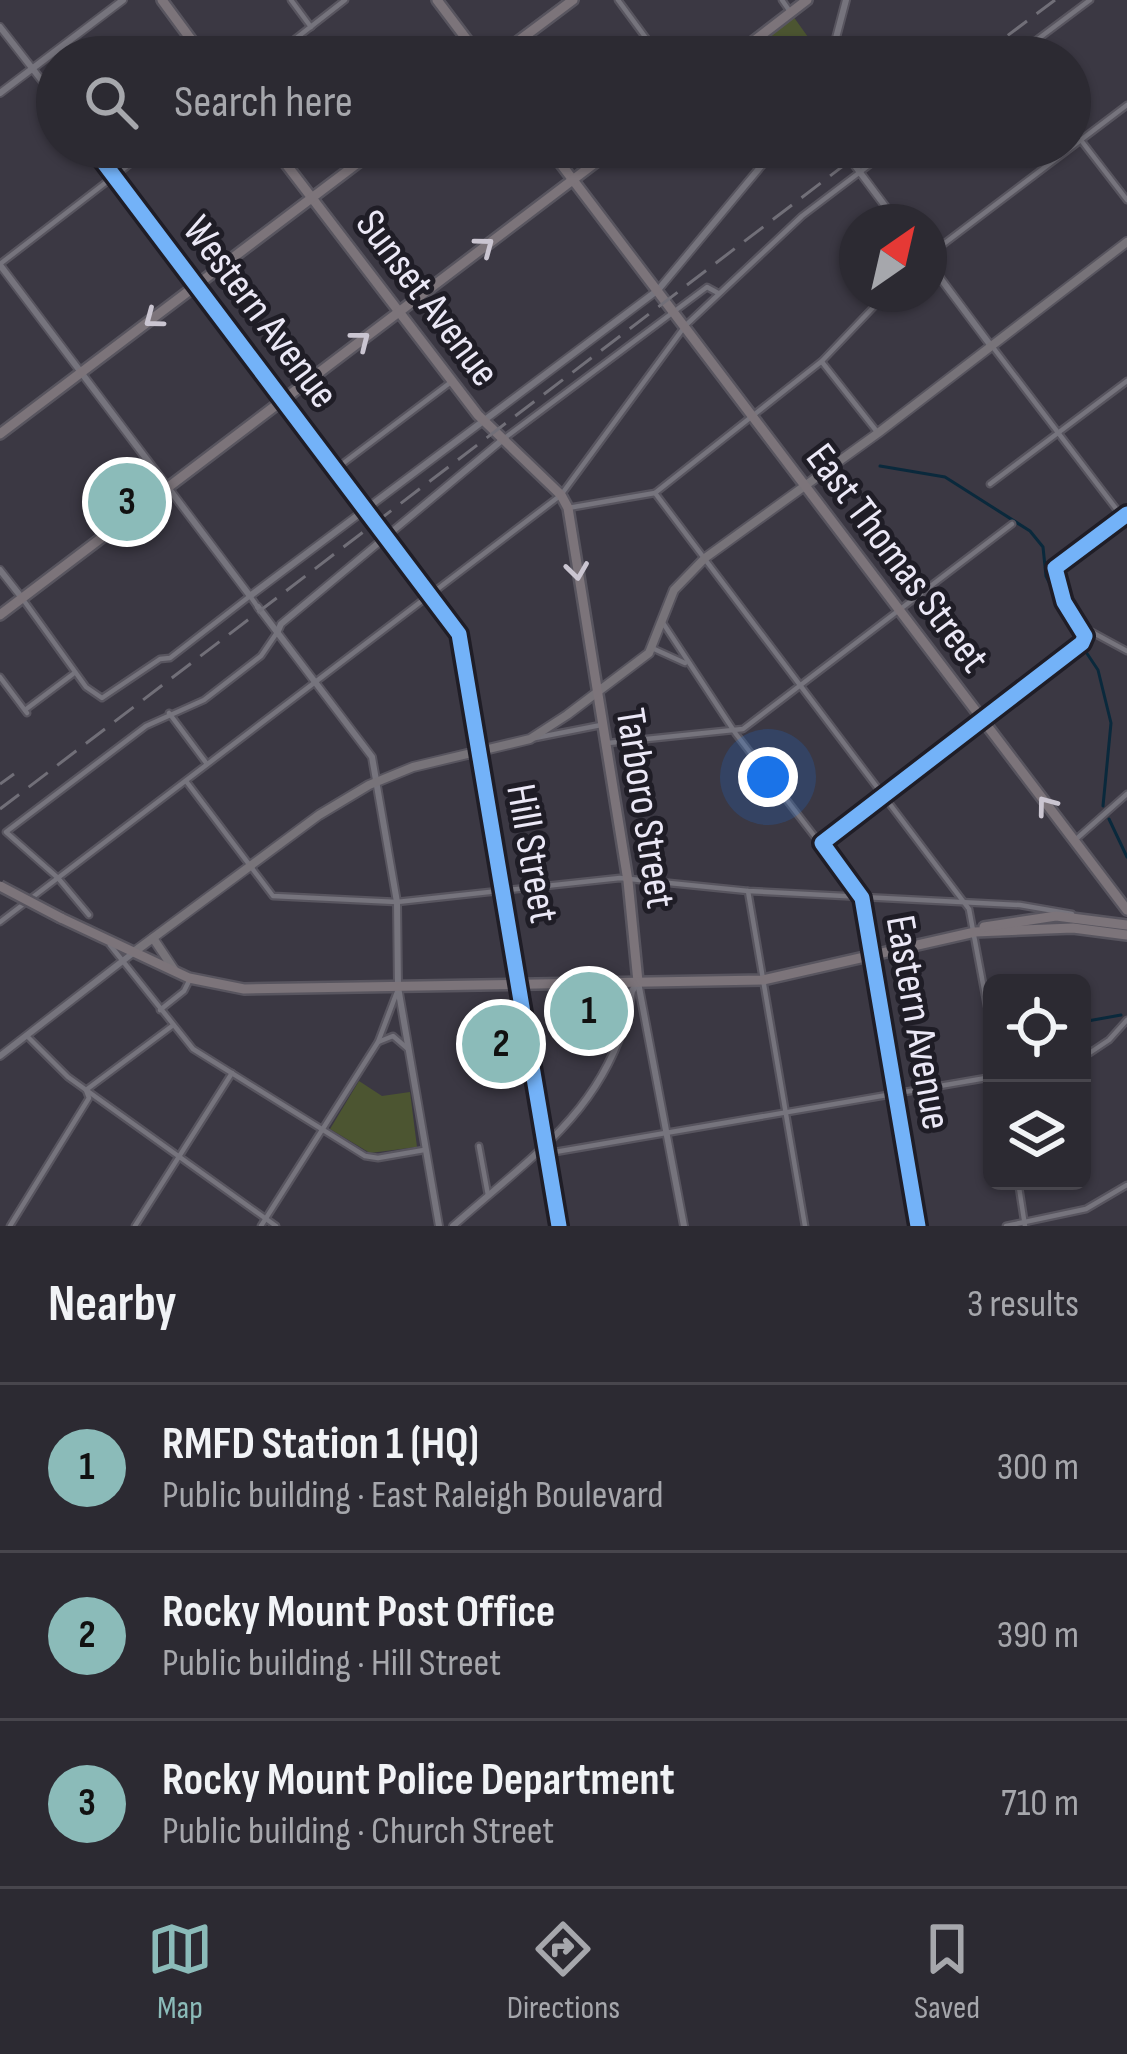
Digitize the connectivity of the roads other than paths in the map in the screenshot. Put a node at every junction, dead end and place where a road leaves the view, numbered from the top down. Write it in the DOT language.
graph roads {
  1 [pos="123,0"];
  2 [pos="162,0"];
  3 [pos="291,0"];
  4 [pos="345,0"];
  5 [pos="437,0"];
  6 [pos="573,0"];
  7 [pos="618,0"];
  8 [pos="782,0"];
  9 [pos="807,0"];
  10 [pos="846,0"];
  11 [pos="1090,0"];
  12 [pos="791,13"];
  13 [pos="0,27"];
  14 [pos="311,27"];
  15 [pos="75,36"];
  16 [pos="189,36"];
  17 [pos="299,36"];
  18 [pos="464,36"];
  19 [pos="525,36"];
  20 [pos="645,36"];
  21 [pos="764,36"];
  22 [pos="837,36"];
  23 [pos="1043,36"];
  24 [pos="36,66"];
  25 [pos="33,68"];
  26 [pos="36,72"];
  27 [pos="0,93"];
  28 [pos="1127,105"];
  29 [pos="1091,132"];
  30 [pos="1091,153"];
  31 [pos="108,168"];
  32 [pos="124,168"];
  33 [pos="289,168"];
  34 [pos="352,168"];
  35 [pos="563,168"];
  36 [pos="589,168"];
  37 [pos="760,168"];
  38 [pos="855,168"];
  39 [pos="864,168"];
  40 [pos="1045,168"];
  41 [pos="858,172"];
  42 [pos="114,176"];
  43 [pos="573,181"];
  44 [pos="313,198"];
  45 [pos="1127,200"];
  46 [pos="883,204"];
  47 [pos="1127,242"];
  48 [pos="947,245"];
  49 [pos="0,265"];
  50 [pos="947,284"];
  51 [pos="196,286"];
  52 [pos="718,293"];
  53 [pos="661,294"];
  54 [pos="673,310"];
  55 [pos="398,311"];
  56 [pos="869,312"];
  57 [pos="685,326"];
  58 [pos="992,346"];
  59 [pos="822,362"];
  60 [pos="82,372"];
  61 [pos="1127,381"];
  62 [pos="451,382"];
  63 [pos="284,399"];
  64 [pos="749,415"];
  65 [pos="487,426"];
  66 [pos="878,433"];
  67 [pos="0,434"];
  68 [pos="1058,434"];
  69 [pos="501,441"];
  70 [pos="337,469"];
  71 [pos="991,484"];
  72 [pos="804,486"];
  73 [pos="168,487"];
  74 [pos="655,493"];
  75 [pos="561,495"];
  76 [pos="568,508"];
  77 [pos="368,510"];
  78 [pos="1126,518"];
  79 [pos="374,519"];
  80 [pos="1012,524"];
  81 [pos="386,535"];
  82 [pos="705,558"];
  83 [pos="0,569"];
  84 [pos="430,594"];
  85 [pos="250,596"];
  86 [pos="22,598"];
  87 [pos="258,607"];
  88 [pos="899,610"];
  89 [pos="0,615"];
  90 [pos="663,622"];
  91 [pos="1077,624"];
  92 [pos="277,633"];
  93 [pos="652,649"];
  94 [pos="1127,651"];
  95 [pos="688,665"];
  96 [pos="75,672"];
  97 [pos="0,677"];
  98 [pos="314,680"];
  99 [pos="802,686"];
  100 [pos="596,694"];
  101 [pos="169,713"];
  102 [pos="982,719"];
  103 [pos="601,725"];
  104 [pos="733,728"];
  105 [pos="530,739"];
  106 [pos="604,743"];
  107 [pos="479,752"];
  108 [pos="207,764"];
  109 [pos="186,781"];
  110 [pos="377,781"];
  111 [pos="886,794"];
  112 [pos="1127,794"];
  113 [pos="1074,841"];
  114 [pos="822,843"];
  115 [pos="250,866"];
  116 [pos="58,878"];
  117 [pos="628,880"];
  118 [pos="0,886"];
  119 [pos="504,891"];
  120 [pos="748,891"];
  121 [pos="862,898"];
  122 [pos="1116,899"];
  123 [pos="964,901"];
  124 [pos="397,902"];
  125 [pos="1127,910"];
  126 [pos="89,915"];
  127 [pos="1082,917"];
  128 [pos="0,922"];
  129 [pos="1113,922"];
  130 [pos="1127,925"];
  131 [pos="1089,930"];
  132 [pos="975,932"];
  133 [pos="1127,935"];
  134 [pos="153,938"];
  135 [pos="106,940"];
  136 [pos="133,953"];
  137 [pos="872,954"];
  138 [pos="122,961"];
  139 [pos="176,972"];
  140 [pos="189,978"];
  141 [pos="983,979"];
  142 [pos="763,980"];
  143 [pos="638,982"];
  144 [pos="520,985"];
  145 [pos="398,987"];
  146 [pos="160,1010"];
  147 [pos="1127,1019"];
  148 [pos="172,1026"];
  149 [pos="27,1035"];
  150 [pos="378,1042"];
  151 [pos="408,1049"];
  152 [pos="1091,1052"];
  153 [pos="0,1055"];
  154 [pos="232,1073"];
  155 [pos="983,1078"];
  156 [pos="86,1090"];
  157 [pos="895,1092"];
  158 [pos="786,1111"];
  159 [pos="322,1129"];
  160 [pos="668,1131"];
  161 [pos="479,1146"];
  162 [pos="547,1148"];
  163 [pos="424,1150"];
  164 [pos="179,1156"];
  165 [pos="1127,1185"];
  166 [pos="1019,1190"];
  167 [pos="488,1195"];
  168 [pos="266,1219"];
  169 [pos="1025,1224"];
  170 [pos="10,1226"];
  171 [pos="135,1226"];
  172 [pos="261,1226"];
  173 [pos="276,1226"];
  174 [pos="439,1226"];
  175 [pos="453,1226"];
  176 [pos="559,1226"];
  177 [pos="684,1226"];
  178 [pos="805,1226"];
  179 [pos="918,1226"];
  180 [pos="1006,1226"];
  1 -- 15 [label="street"];
  2 -- 16 [label="main road"];
  3 -- 14 [label="street"];
  4 -- 14 [label="street"];
  5 -- 18 [label="main road"];
  6 -- 19 [label="main road"];
  7 -- 20 [label="street"];
  8 -- 12 [label="street"];
  9 -- 12 [label="main road"];
  10 -- 22 [label="street"];
  11 -- 23 [label="street"];
  12 -- 21 [label="main road"];
  13 -- 25 [label="street"];
  14 -- 17 [label="street"];
  24 -- 25 [label="street"];
  25 -- 26 [label="street"];
  25 -- 27 [label="street"];
  28 -- 29 [label="street"];
  30 -- 45 [label="street"];
  31 -- 42 [label="street, Western Avenue"];
  32 -- 42 [label="street"];
  33 -- 44 [label="main road, Sunset Avenue"];
  34 -- 44 [label="main road"];
  35 -- 43 [label="main road, East Thomas Street"];
  36 -- 43 [label="main road"];
  37 -- 53 [label="street"];
  38 -- 41 [label="street"];
  39 -- 41 [label="street"];
  40 -- 48 [label="street"];
  41 -- 46 [label="street"];
  41 -- 52 [label="street"];
  42 -- 49 [label="street"];
  42 -- 51 [label="street, Western Avenue"];
  43 -- 53 [label="main road, East Thomas Street"];
  55 -- 43 [label="main road, one-way"];
  44 -- 51 [label="main road"];
  44 -- 55 [label="main road, Sunset Avenue"];
  47 -- 58 [label="main road"];
  49 -- 60 [label="street"];
  50 -- 58 [label="street"];
  51 -- 60 [label="main road, one-way"];
  51 -- 63 [label="street, Western Avenue"];
  52 -- 54 [label="street"];
  52 -- 57 [label="street"];
  53 -- 54 [label="main road, East Thomas Street"];
  53 -- 65 [label="street"];
  54 -- 57 [label="main road, East Thomas Street"];
  54 -- 69 [label="street"];
  55 -- 62 [label="main road, Sunset Avenue"];
  63 -- 55 [label="main road, one-way"];
  56 -- 59 [label="street"];
  57 -- 64 [label="main road, East Thomas Street"];
  57 -- 75 [label="street"];
  58 -- 66 [label="main road"];
  58 -- 68 [label="street"];
  59 -- 64 [label="street"];
  59 -- 66 [label="street"];
  60 -- 67 [label="main road"];
  60 -- 73 [label="street"];
  61 -- 68 [label="street"];
  62 -- 65 [label="main road, Sunset Avenue"];
  62 -- 70 [label="street"];
  63 -- 70 [label="street, Western Avenue"];
  63 -- 73 [label="main road"];
  64 -- 72 [label="main road, East Thomas Street"];
  64 -- 74 [label="street"];
  65 -- 69 [label="main road, Tarboro Street"];
  65 -- 77 [label="street"];
  66 -- 72 [label="main road"];
  68 -- 71 [label="street"];
  68 -- 78 [label="street"];
  69 -- 75 [label="main road, Tarboro Street"];
  69 -- 81 [label="street"];
  70 -- 77 [label="street, Western Avenue"];
  72 -- 82 [label="main road"];
  72 -- 88 [label="main road, East Thomas Street"];
  73 -- 85 [label="street"];
  73 -- 86 [label="main road"];
  74 -- 76 [label="street"];
  74 -- 82 [label="street"];
  75 -- 76 [label="main road, Tarboro Street"];
  75 -- 84 [label="street"];
  76 -- 100 [label="main road, Tarboro Street, one-way"];
  77 -- 79 [label="street, Western Avenue"];
  77 -- 85 [label="street"];
  78 -- 91 [label="street"];
  79 -- 81 [label="street, Hill Street"];
  80 -- 88 [label="street"];
  81 -- 84 [label="street, Hill Street"];
  81 -- 92 [label="street"];
  82 -- 90 [label="main road"];
  82 -- 99 [label="street"];
  83 -- 86 [label="street"];
  84 -- 98 [label="street"];
  84 -- 107 [label="street, Hill Street"];
  85 -- 87 [label="street"];
  85 -- 96 [label="street"];
  86 -- 89 [label="main road"];
  86 -- 96 [label="street"];
  87 -- 92 [label="street"];
  88 -- 99 [label="street"];
  88 -- 102 [label="main road, East Thomas Street"];
  90 -- 93 [label="main road"];
  90 -- 95 [label="street, Eastern Avenue"];
  91 -- 94 [label="street"];
  91 -- 102 [label="street"];
  92 -- 98 [label="street"];
  92 -- 101 [label="street"];
  93 -- 95 [label="street"];
  93 -- 100 [label="main road"];
  95 -- 104 [label="street, Eastern Avenue"];
  96 -- 97 [label="street"];
  98 -- 108 [label="street"];
  98 -- 110 [label="street"];
  99 -- 104 [label="street"];
  99 -- 111 [label="street"];
  100 -- 103 [label="main road, Tarboro Street"];
  100 -- 105 [label="main road"];
  101 -- 108 [label="street"];
  101 -- 116 [label="street"];
  102 -- 111 [label="street"];
  113 -- 102 [label="main road, East Thomas Street, one-way"];
  103 -- 105 [label="street"];
  103 -- 106 [label="main road, Tarboro Street"];
  104 -- 106 [label="street"];
  104 -- 114 [label="street, Eastern Avenue"];
  105 -- 107 [label="main road"];
  106 -- 117 [label="main road, Tarboro Street"];
  107 -- 110 [label="main road"];
  107 -- 119 [label="street, Hill Street"];
  108 -- 109 [label="street"];
  109 -- 115 [label="street"];
  109 -- 116 [label="street"];
  110 -- 115 [label="main road"];
  110 -- 124 [label="street"];
  111 -- 114 [label="street"];
  111 -- 123 [label="street"];
  112 -- 113 [label="street"];
  113 -- 122 [label="main road, East Thomas Street"];
  114 -- 121 [label="street, Eastern Avenue"];
  115 -- 124 [label="street"];
  115 -- 134 [label="main road"];
  116 -- 126 [label="street"];
  116 -- 128 [label="street"];
  117 -- 119 [label="street"];
  117 -- 120 [label="street"];
  117 -- 143 [label="main road, Tarboro Street"];
  118 -- 135 [label="main road, bridge"];
  119 -- 124 [label="street"];
  119 -- 144 [label="street, Hill Street"];
  120 -- 121 [label="street"];
  120 -- 142 [label="street"];
  121 -- 123 [label="street"];
  121 -- 137 [label="street, Eastern Avenue"];
  122 -- 125 [label="main road, East Thomas Street"];
  122 -- 129 [label="main road"];
  123 -- 127 [label="street"];
  123 -- 132 [label="street"];
  124 -- 145 [label="street"];
  127 -- 129 [label="main road"];
  127 -- 132 [label="main road"];
  129 -- 130 [label="main road"];
  129 -- 131 [label="main road"];
  131 -- 132 [label="main road"];
  131 -- 133 [label="main road"];
  132 -- 137 [label="main road"];
  132 -- 141 [label="street"];
  134 -- 136 [label="main road"];
  134 -- 139 [label="main road"];
  135 -- 136 [label="main road"];
  135 -- 138 [label="street"];
  136 -- 138 [label="street"];
  136 -- 139 [label="main road"];
  137 -- 142 [label="main road"];
  137 -- 157 [label="street, Eastern Avenue"];
  138 -- 146 [label="street"];
  138 -- 149 [label="street"];
  139 -- 140 [label="main road"];
  140 -- 145 [label="main road"];
  140 -- 146 [label="street"];
  142 -- 143 [label="main road"];
  142 -- 158 [label="street"];
  143 -- 144 [label="main road"];
  143 -- 160 [label="street, Tarboro Street"];
  143 -- 162 [label="street"];
  144 -- 145 [label="main road"];
  144 -- 162 [label="street, Hill Street"];
  145 -- 150 [label="street"];
  145 -- 151 [label="street"];
  146 -- 148 [label="street"];
  147 -- 152 [label="street"];
  148 -- 154 [label="street"];
  148 -- 156 [label="street"];
  149 -- 153 [label="street"];
  149 -- 156 [label="street"];
  150 -- 151 [label="street"];
  150 -- 159 [label="street"];
  151 -- 163 [label="street"];
  154 -- 159 [label="street"];
  154 -- 164 [label="street"];
  155 -- 157 [label="street"];
  156 -- 164 [label="street"];
  156 -- 170 [label="street"];
  157 -- 158 [label="street"];
  157 -- 179 [label="street, Eastern Avenue"];
  158 -- 160 [label="street"];
  158 -- 178 [label="street"];
  159 -- 163 [label="street"];
  159 -- 168 [label="street"];
  160 -- 162 [label="street"];
  160 -- 177 [label="street, Tarboro Street"];
  161 -- 167 [label="street"];
  162 -- 167 [label="street"];
  162 -- 176 [label="street, Hill Street"];
  163 -- 174 [label="street"];
  164 -- 168 [label="street"];
  164 -- 171 [label="street"];
  165 -- 169 [label="street"];
  166 -- 169 [label="street"];
  167 -- 175 [label="street"];
  168 -- 172 [label="street"];
  168 -- 173 [label="street"];
  169 -- 180 [label="street"];
}
